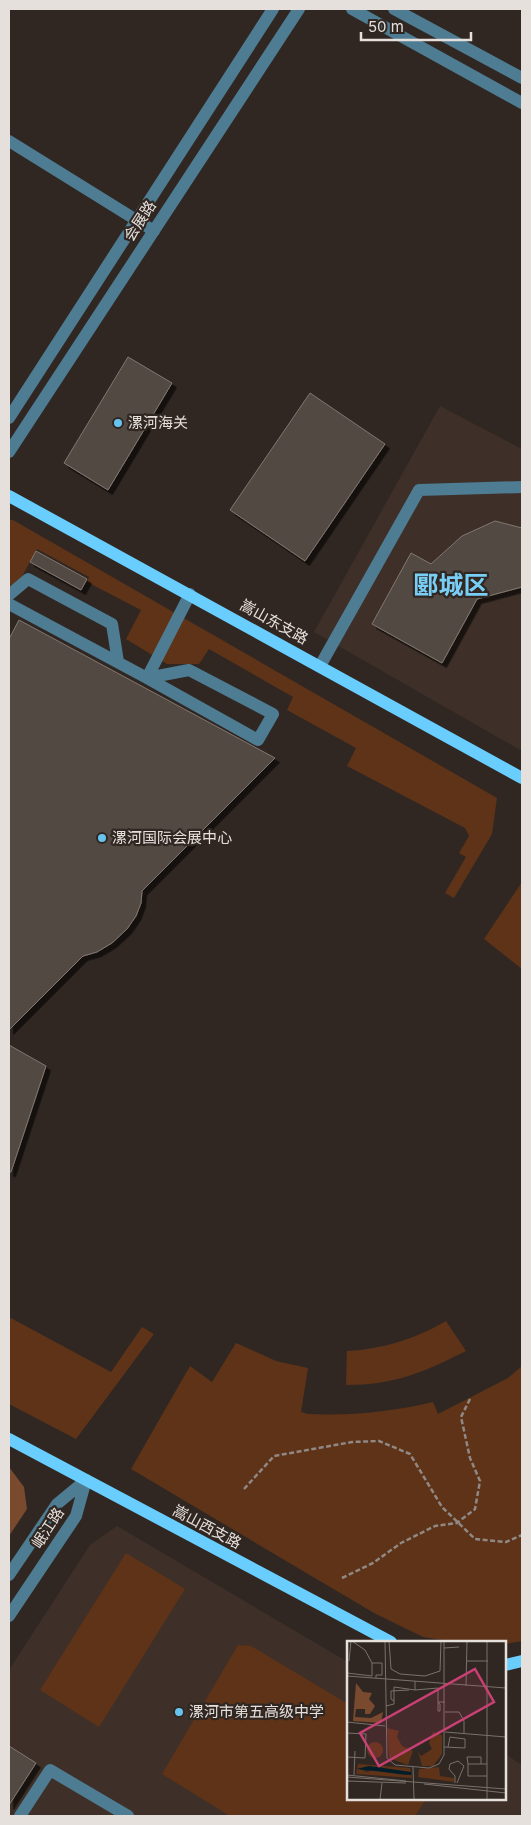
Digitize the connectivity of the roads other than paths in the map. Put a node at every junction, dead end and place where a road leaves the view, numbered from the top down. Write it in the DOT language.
graph roads {
  1 [pos="272,9"];
  2 [pos="299,9"];
  3 [pos="352,9"];
  4 [pos="394,9"];
  5 [pos="522,78"];
  6 [pos="522,103"];
  7 [pos="9,141"];
  8 [pos="137,220"];
  9 [pos="154,230"];
  10 [pos="9,418"];
  11 [pos="9,452"];
  12 [pos="522,487"];
  13 [pos="9,496"];
  14 [pos="190,594"];
  15 [pos="9,595"];
  16 [pos="9,604"];
  17 [pos="118,662"];
  18 [pos="320,666"];
  19 [pos="147,678"];
  20 [pos="522,778"];
  21 [pos="9,1439"];
  22 [pos="86,1480"];
  23 [pos="9,1575"];
  24 [pos="9,1616"];
  25 [pos="389,1641"];
  26 [pos="522,1660"];
  27 [pos="506,1664"];
  28 [pos="20,1816"];
  29 [pos="128,1816"];
  1 -- 8 [label="street, 会展路"];
  2 -- 9 [label="street, 会展路"];
  3 -- 6 [label="street"];
  4 -- 5 [label="street"];
  7 -- 8 [label="street"];
  8 -- 9 [label="street"];
  8 -- 10 [label="street, 会展路"];
  9 -- 11 [label="street, 会展路"];
  12 -- 18 [label="street"];
  13 -- 14 [label="main road, 嵩山东支路"];
  14 -- 18 [label="main road, 嵩山东支路"];
  14 -- 19 [label="street"];
  15 -- 17 [label="street"];
  16 -- 17 [label="street"];
  17 -- 19 [label="street"];
  18 -- 20 [label="main road, 嵩山东支路"];
  19 -- 19 [label="street"];
  21 -- 22 [label="main road, 嵩山西支路"];
  22 -- 23 [label="street, 岷江路"];
  22 -- 24 [label="street, 岷江路"];
  22 -- 25 [label="main road, 嵩山西支路"];
  26 -- 27 [label="main road"];
  28 -- 29 [label="street"];
}
